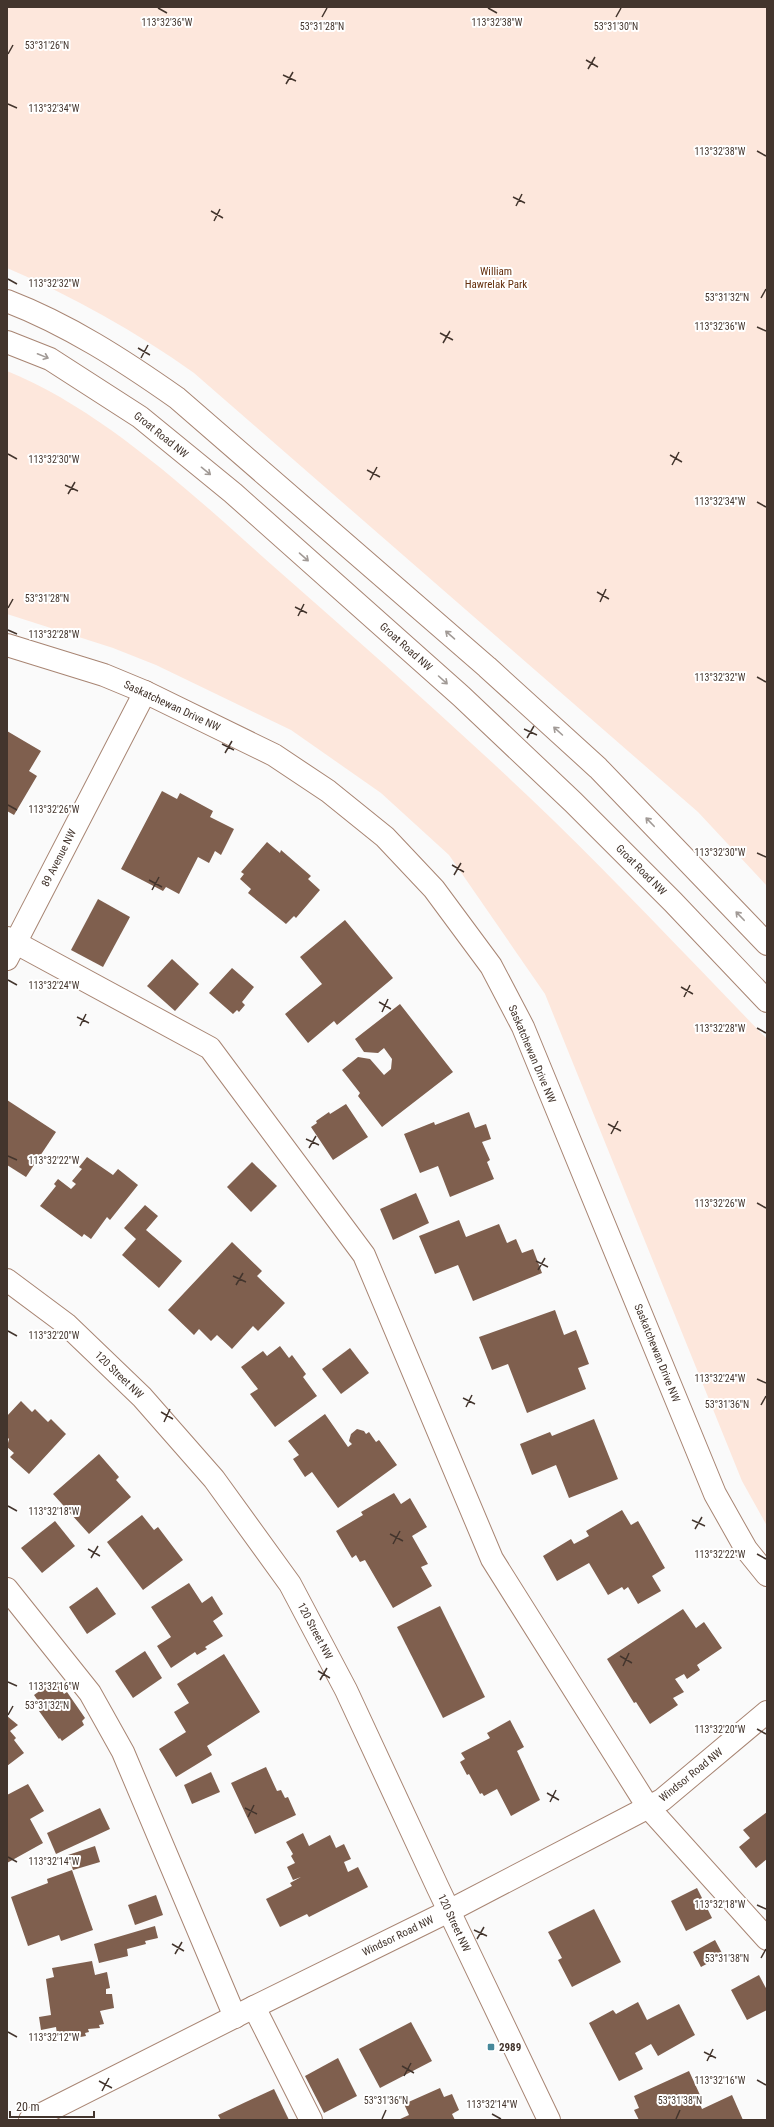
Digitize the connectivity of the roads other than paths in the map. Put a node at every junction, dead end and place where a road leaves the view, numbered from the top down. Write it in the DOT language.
graph roads {
  1 [pos="7,301"];
  2 [pos="7,342"];
  3 [pos="7,645"];
  4 [pos="144,692"];
  5 [pos="767,944"];
  6 [pos="10,946"];
  7 [pos="767,1001"];
  8 [pos="7,1280"];
  9 [pos="767,1575"];
  10 [pos="7,1589"];
  11 [pos="767,1712"];
  12 [pos="648,1807"];
  13 [pos="449,1911"];
  14 [pos="767,1939"];
  15 [pos="245,2012"];
  16 [pos="30,2120"];
  17 [pos="311,2120"];
  18 [pos="549,2120"];
  5 -- 1 [label="street, one-way"];
  2 -- 7 [label="street, Groat Road NW, one-way"];
  3 -- 4 [label="street, Saskatchewan Drive NW"];
  4 -- 6 [label="street, 89 Avenue NW"];
  4 -- 9 [label="street, Saskatchewan Drive NW"];
  6 -- 12 [label="street"];
  8 -- 13 [label="street, 120 Street NW"];
  10 -- 15 [label="street"];
  11 -- 12 [label="street, Windsor Road NW"];
  12 -- 13 [label="street, Windsor Road NW"];
  12 -- 14 [label="street"];
  13 -- 15 [label="street, Windsor Road NW"];
  13 -- 18 [label="street, 120 Street NW"];
  15 -- 16 [label="street, Windsor Road NW"];
  15 -- 17 [label="street"];
}
